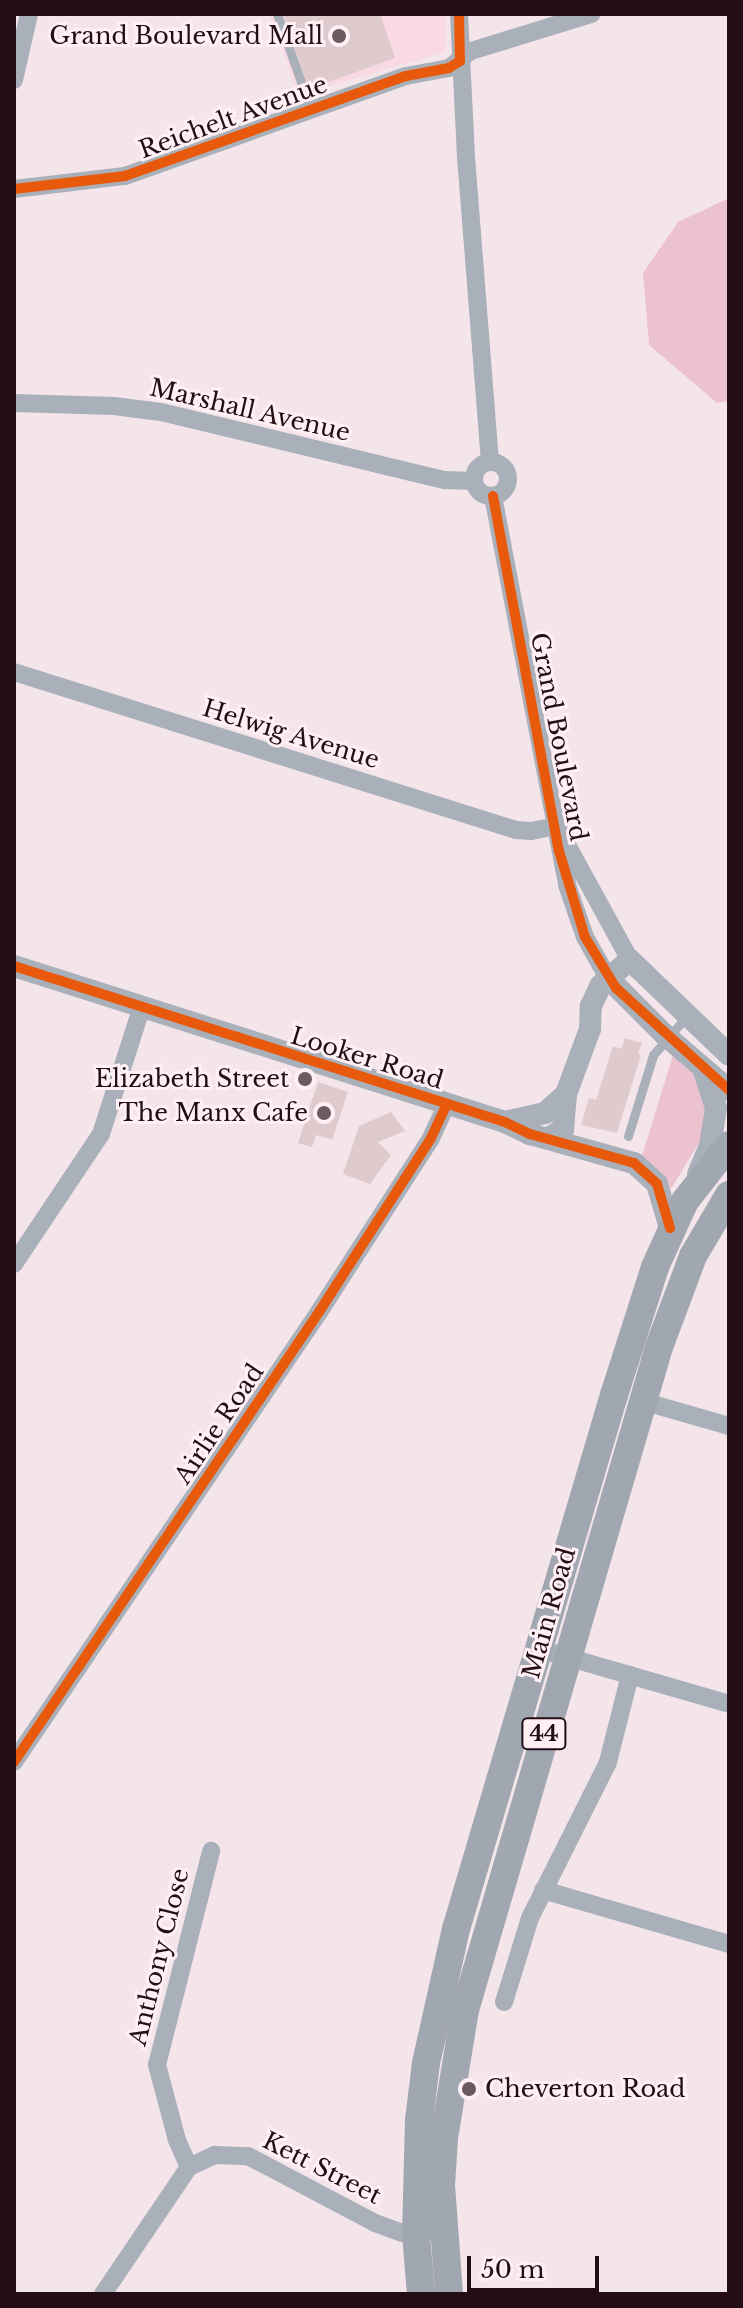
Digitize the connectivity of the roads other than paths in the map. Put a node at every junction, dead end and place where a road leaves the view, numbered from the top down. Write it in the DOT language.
graph roads {
  1 [pos="29,14"];
  2 [pos="277,14"];
  3 [pos="459,14"];
  4 [pos="591,14"];
  5 [pos="460,61"];
  6 [pos="14,80"];
  7 [pos="311,110"];
  8 [pos="14,189"];
  9 [pos="14,403"];
  10 [pos="490,461"];
  11 [pos="474,481"];
  12 [pos="493,496"];
  13 [pos="14,672"];
  14 [pos="556,826"];
  15 [pos="14,966"];
  16 [pos="636,967"];
  17 [pos="615,986"];
  18 [pos="142,1006"];
  19 [pos="686,1017"];
  20 [pos="669,1038"];
  21 [pos="729,1055"];
  22 [pos="704,1069"];
  23 [pos="729,1090"];
  24 [pos="566,1094"];
  25 [pos="447,1103"];
  26 [pos="505,1122"];
  27 [pos="628,1136"];
  28 [pos="549,1138"];
  29 [pos="729,1145"];
  30 [pos="729,1195"];
  31 [pos="685,1201"];
  32 [pos="670,1228"];
  33 [pos="14,1264"];
  34 [pos="642,1401"];
  35 [pos="729,1426"];
  36 [pos="539,1649"];
  37 [pos="567,1656"];
  38 [pos="630,1675"];
  39 [pos="729,1704"];
  40 [pos="14,1762"];
  41 [pos="211,1851"];
  42 [pos="543,1890"];
  43 [pos="729,1944"];
  44 [pos="504,2002"];
  45 [pos="189,2167"];
  46 [pos="430,2234"];
  47 [pos="103,2294"];
  48 [pos="421,2294"];
  49 [pos="449,2294"];
  1 -- 6 [label="street"];
  2 -- 7 [label="lane"];
  3 -- 5 [label="street, Grand Boulevard"];
  4 -- 5 [label="street, Reichelt Avenue"];
  5 -- 7 [label="street, Reichelt Avenue"];
  5 -- 10 [label="street, Grand Boulevard"];
  7 -- 8 [label="street, Reichelt Avenue"];
  9 -- 11 [label="street, Marshall Avenue"];
  10 -- 11 [label="street"];
  10 -- 12 [label="street, Grand Boulevard"];
  11 -- 12 [label="street"];
  12 -- 14 [label="street, Grand Boulevard"];
  13 -- 14 [label="street, Helwig Avenue"];
  14 -- 16 [label="street, Grand Boulevard"];
  14 -- 17 [label="street, Grand Boulevard"];
  15 -- 18 [label="street, Looker Road"];
  16 -- 17 [label="street"];
  16 -- 19 [label="street, Grand Boulevard"];
  17 -- 20 [label="street, Grand Boulevard"];
  17 -- 24 [label="street"];
  18 -- 25 [label="street, Looker Road"];
  18 -- 33 [label="street"];
  19 -- 20 [label="lane"];
  19 -- 21 [label="street, Grand Boulevard"];
  20 -- 22 [label="street, Grand Boulevard"];
  20 -- 27 [label="lane"];
  22 -- 23 [label="street, Grand Boulevard"];
  22 -- 31 [label="street"];
  24 -- 26 [label="street"];
  24 -- 28 [label="street"];
  25 -- 26 [label="street, Looker Road"];
  25 -- 40 [label="street, Airlie Road"];
  26 -- 28 [label="street, Looker Road"];
  28 -- 32 [label="street, Looker Road"];
  29 -- 31 [label="main road, Main Road / 44"];
  30 -- 34 [label="main road, Main Road / 44"];
  31 -- 32 [label="main road, Main Road / 44"];
  32 -- 36 [label="main road, Main Road / 44"];
  34 -- 35 [label="street"];
  34 -- 37 [label="main road, Main Road / 44"];
  36 -- 37 [label="street"];
  36 -- 46 [label="main road, Main Road / 44"];
  37 -- 38 [label="street"];
  37 -- 46 [label="main road, Main Road / 44"];
  38 -- 39 [label="street"];
  38 -- 42 [label="street"];
  41 -- 45 [label="street, Anthony Close"];
  42 -- 43 [label="street"];
  42 -- 44 [label="street"];
  45 -- 46 [label="street, Kett Street"];
  45 -- 47 [label="street"];
  46 -- 48 [label="main road, Main Road / 44"];
  46 -- 49 [label="main road, Main Road / 44"];
}
